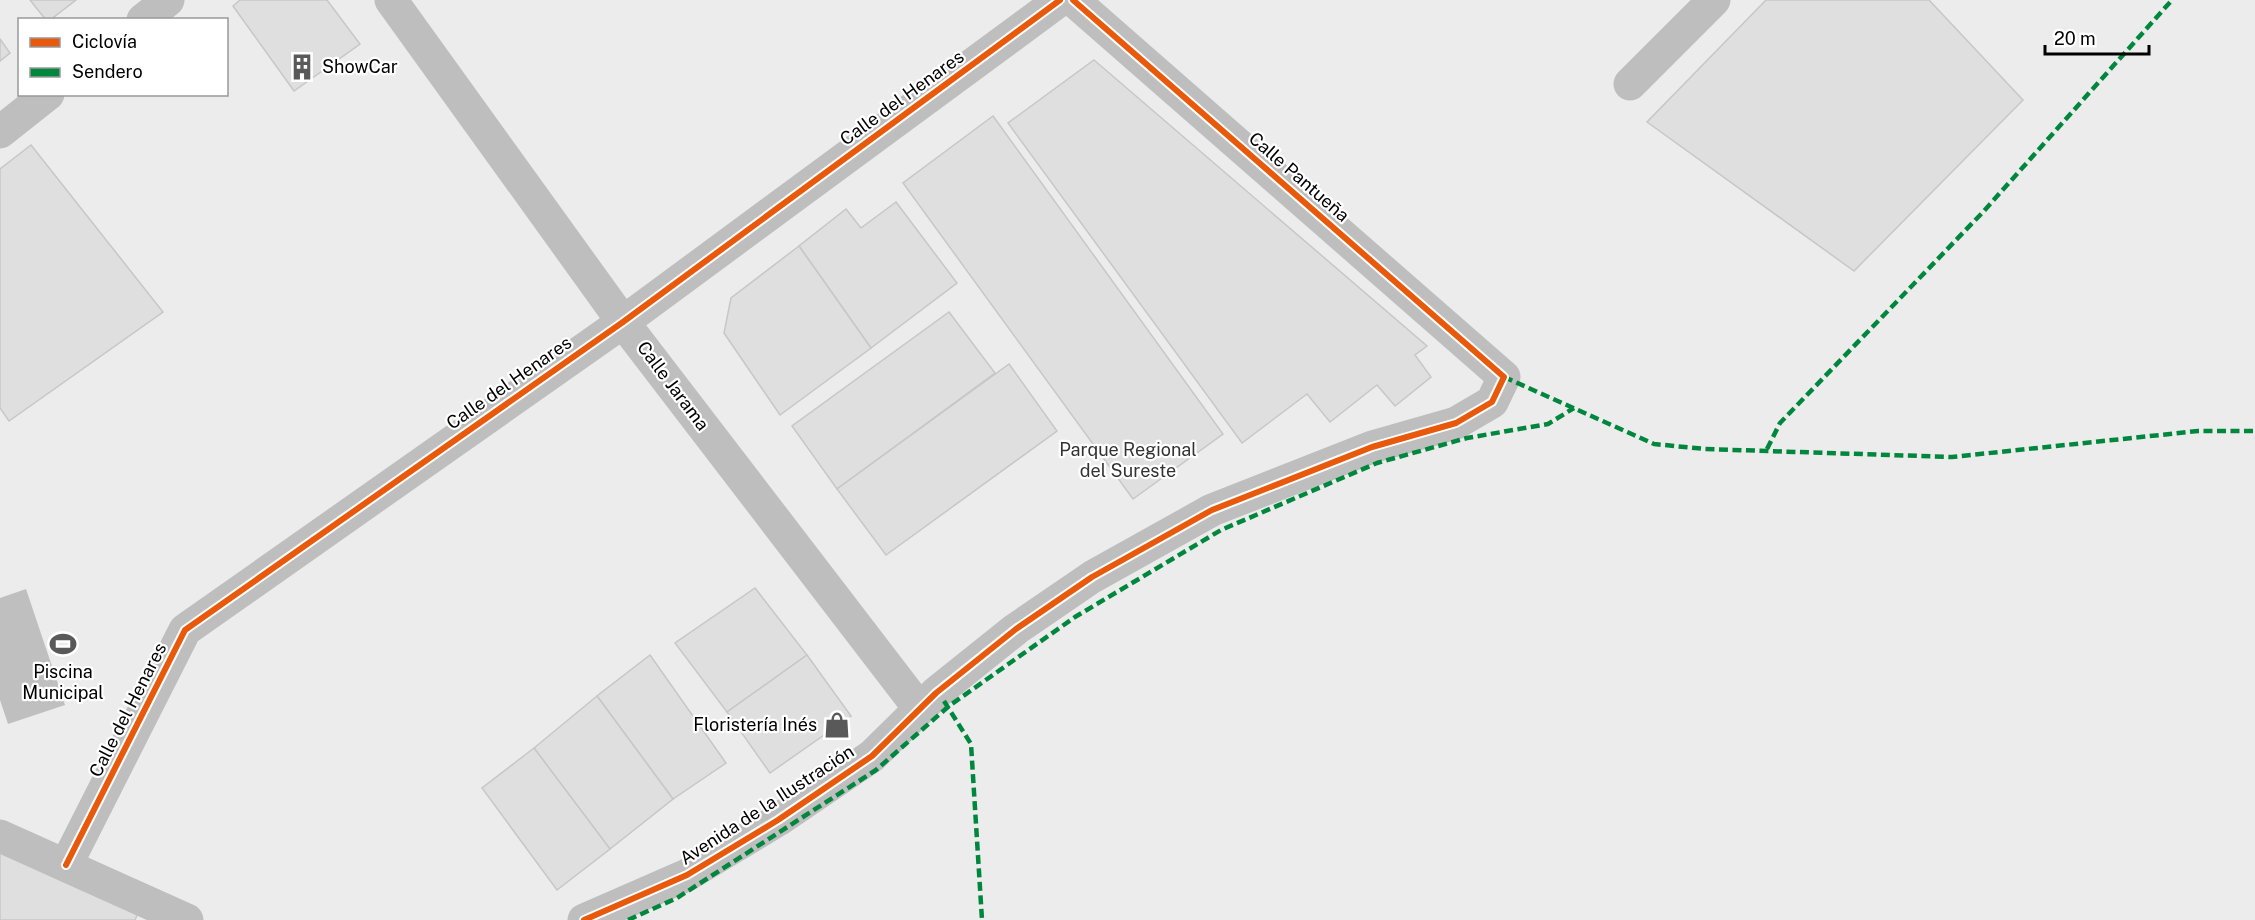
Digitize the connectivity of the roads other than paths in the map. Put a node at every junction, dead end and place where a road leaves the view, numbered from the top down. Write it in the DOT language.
graph roads {
  1 [pos="168,0"];
  2 [pos="391,0"];
  3 [pos="1060,0"];
  4 [pos="1073,0"];
  5 [pos="1714,0"];
  6 [pos="146,18"];
  7 [pos="1630,84"];
  8 [pos="45,96"];
  9 [pos="0,132"];
  10 [pos="623,322"];
  11 [pos="1504,376"];
  12 [pos="919,708"];
  13 [pos="0,836"];
  14 [pos="66,865"];
  15 [pos="184,919"];
  16 [pos="584,920"];
  1 -- 6 [label="street"];
  2 -- 10 [label="street, Calle Jarama"];
  3 -- 10 [label="street, Calle del Henares"];
  4 -- 11 [label="street, Calle Pantueña"];
  5 -- 7 [label="street"];
  8 -- 9 [label="street"];
  10 -- 12 [label="street, Calle Jarama"];
  10 -- 14 [label="street, Calle del Henares"];
  11 -- 12 [label="street, Avenida de la Ilustración"];
  12 -- 16 [label="street, Avenida de la Ilustración"];
  13 -- 14 [label="street"];
  14 -- 15 [label="street"];
}
